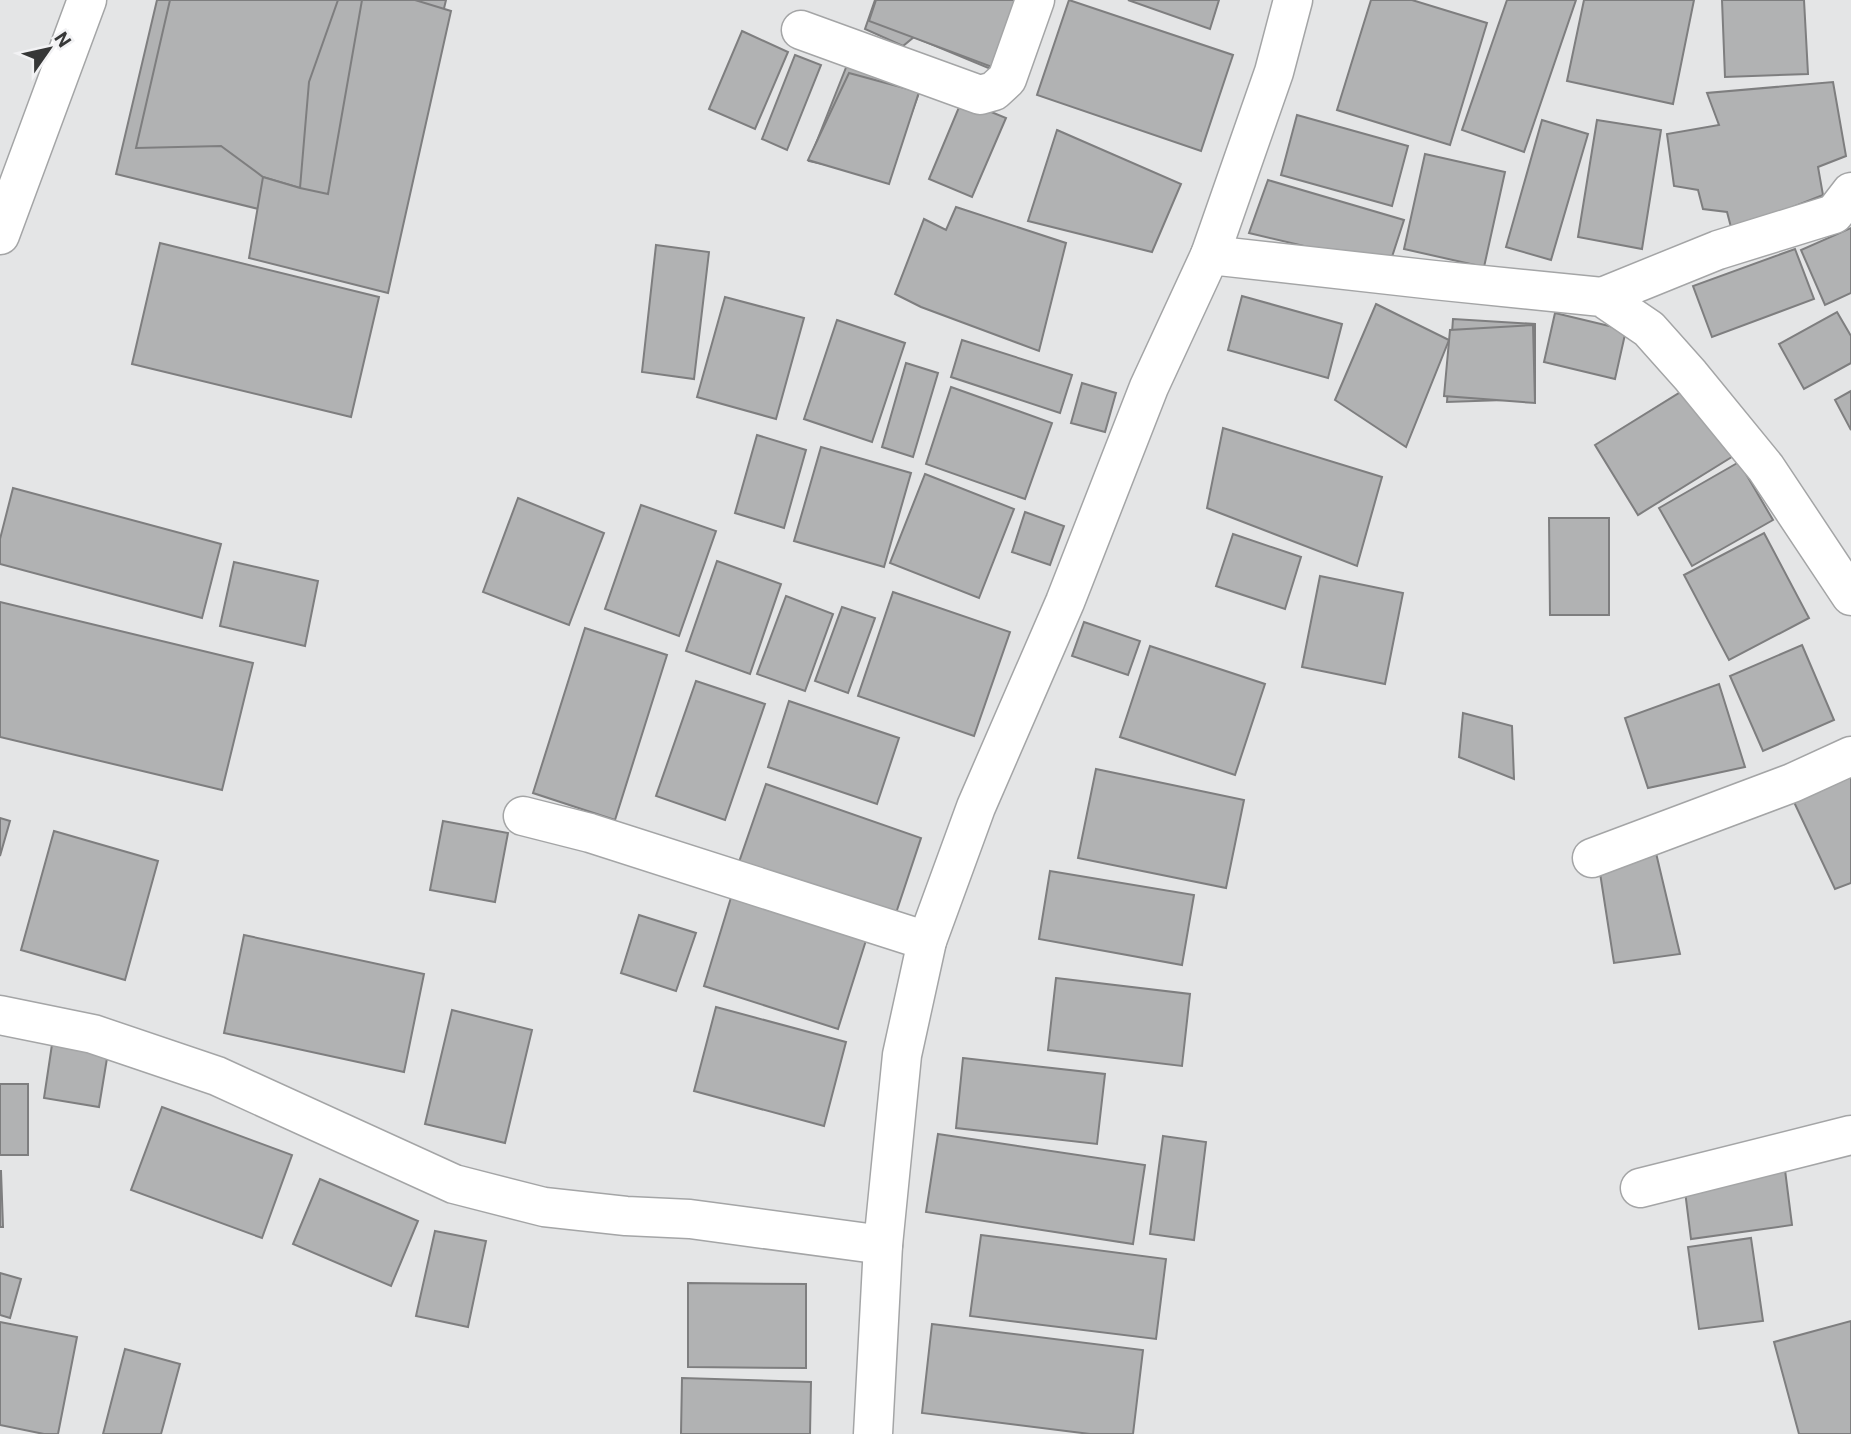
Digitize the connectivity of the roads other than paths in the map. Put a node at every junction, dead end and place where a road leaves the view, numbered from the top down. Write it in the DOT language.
graph roads {
  1 [pos="87,0"];
  2 [pos="1035,0"];
  3 [pos="1293,0"];
  4 [pos="801,30"];
  5 [pos="1851,192"];
  6 [pos="0,234"];
  7 [pos="1210,255"];
  8 [pos="1602,297"];
  9 [pos="1851,596"];
  10 [pos="1851,756"];
  11 [pos="523,816"];
  12 [pos="1592,858"];
  13 [pos="927,941"];
  14 [pos="0,1015"];
  15 [pos="1851,1135"];
  16 [pos="1640,1188"];
  17 [pos="883,1245"];
  18 [pos="873,1434"];
  1 -- 6 [label="street"];
  2 -- 4 [label="street"];
  3 -- 7 [label="street"];
  5 -- 8 [label="street"];
  7 -- 8 [label="street"];
  7 -- 13 [label="street"];
  8 -- 9 [label="street"];
  10 -- 12 [label="street"];
  11 -- 13 [label="street"];
  13 -- 17 [label="street"];
  14 -- 17 [label="street"];
  15 -- 16 [label="street"];
  17 -- 18 [label="street"];
}
